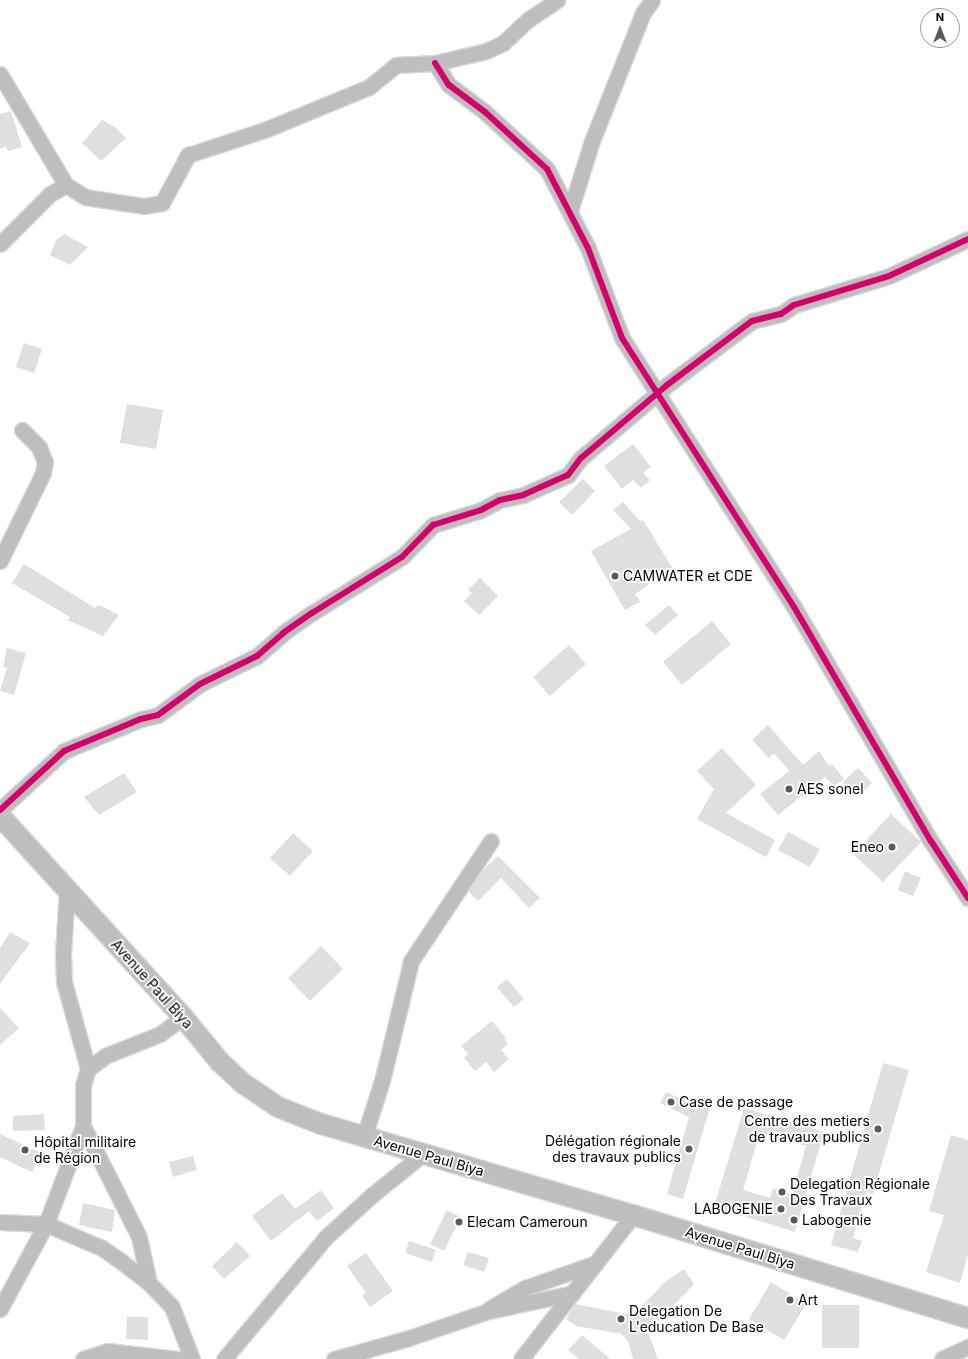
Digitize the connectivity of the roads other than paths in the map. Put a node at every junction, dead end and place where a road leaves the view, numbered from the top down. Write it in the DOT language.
graph roads {
  1 [pos="557,0"];
  2 [pos="652,0"];
  3 [pos="537,7"];
  4 [pos="435,63"];
  5 [pos="0,74"];
  6 [pos="66,185"];
  7 [pos="570,211"];
  8 [pos="968,239"];
  9 [pos="0,244"];
  10 [pos="659,393"];
  11 [pos="22,430"];
  12 [pos="0,561"];
  13 [pos="0,810"];
  14 [pos="0,816"];
  15 [pos="491,842"];
  16 [pos="67,889"];
  17 [pos="968,898"];
  18 [pos="182,1017"];
  19 [pos="88,1069"];
  20 [pos="83,1126"];
  21 [pos="364,1137"];
  22 [pos="423,1154"];
  23 [pos="633,1215"];
  24 [pos="0,1222"];
  25 [pos="46,1224"];
  26 [pos="596,1263"];
  27 [pos="149,1283"];
  28 [pos="573,1293"];
  29 [pos="0,1310"];
  30 [pos="485,1312"];
  31 [pos="968,1318"];
  32 [pos="968,1347"];
  33 [pos="83,1359"];
  34 [pos="178,1359"];
  35 [pos="192,1359"];
  36 [pos="224,1359"];
  37 [pos="334,1359"];
  38 [pos="521,1359"];
  39 [pos="942,1359"];
  1 -- 3 [label="street"];
  2 -- 7 [label="street"];
  3 -- 4 [label="street"];
  4 -- 6 [label="street"];
  4 -- 7 [label="street"];
  5 -- 6 [label="street"];
  6 -- 9 [label="street"];
  7 -- 10 [label="street"];
  8 -- 10 [label="street"];
  10 -- 13 [label="street"];
  10 -- 17 [label="street"];
  11 -- 12 [label="street"];
  14 -- 16 [label="main road, Avenue Paul Biya"];
  15 -- 21 [label="street"];
  16 -- 18 [label="main road, Avenue Paul Biya"];
  16 -- 19 [label="street"];
  18 -- 19 [label="street"];
  18 -- 21 [label="main road, Avenue Paul Biya"];
  19 -- 20 [label="street"];
  20 -- 25 [label="street"];
  20 -- 27 [label="street"];
  21 -- 22 [label="main road, Avenue Paul Biya"];
  22 -- 23 [label="main road, Avenue Paul Biya"];
  22 -- 36 [label="street"];
  23 -- 26 [label="street"];
  23 -- 31 [label="main road, Avenue Paul Biya"];
  24 -- 25 [label="street"];
  25 -- 27 [label="street"];
  25 -- 29 [label="street"];
  26 -- 28 [label="street"];
  26 -- 30 [label="street"];
  27 -- 35 [label="street"];
  28 -- 30 [label="street"];
  28 -- 38 [label="street"];
  30 -- 37 [label="street"];
  32 -- 39 [label="street"];
  33 -- 34 [label="street"];
}
